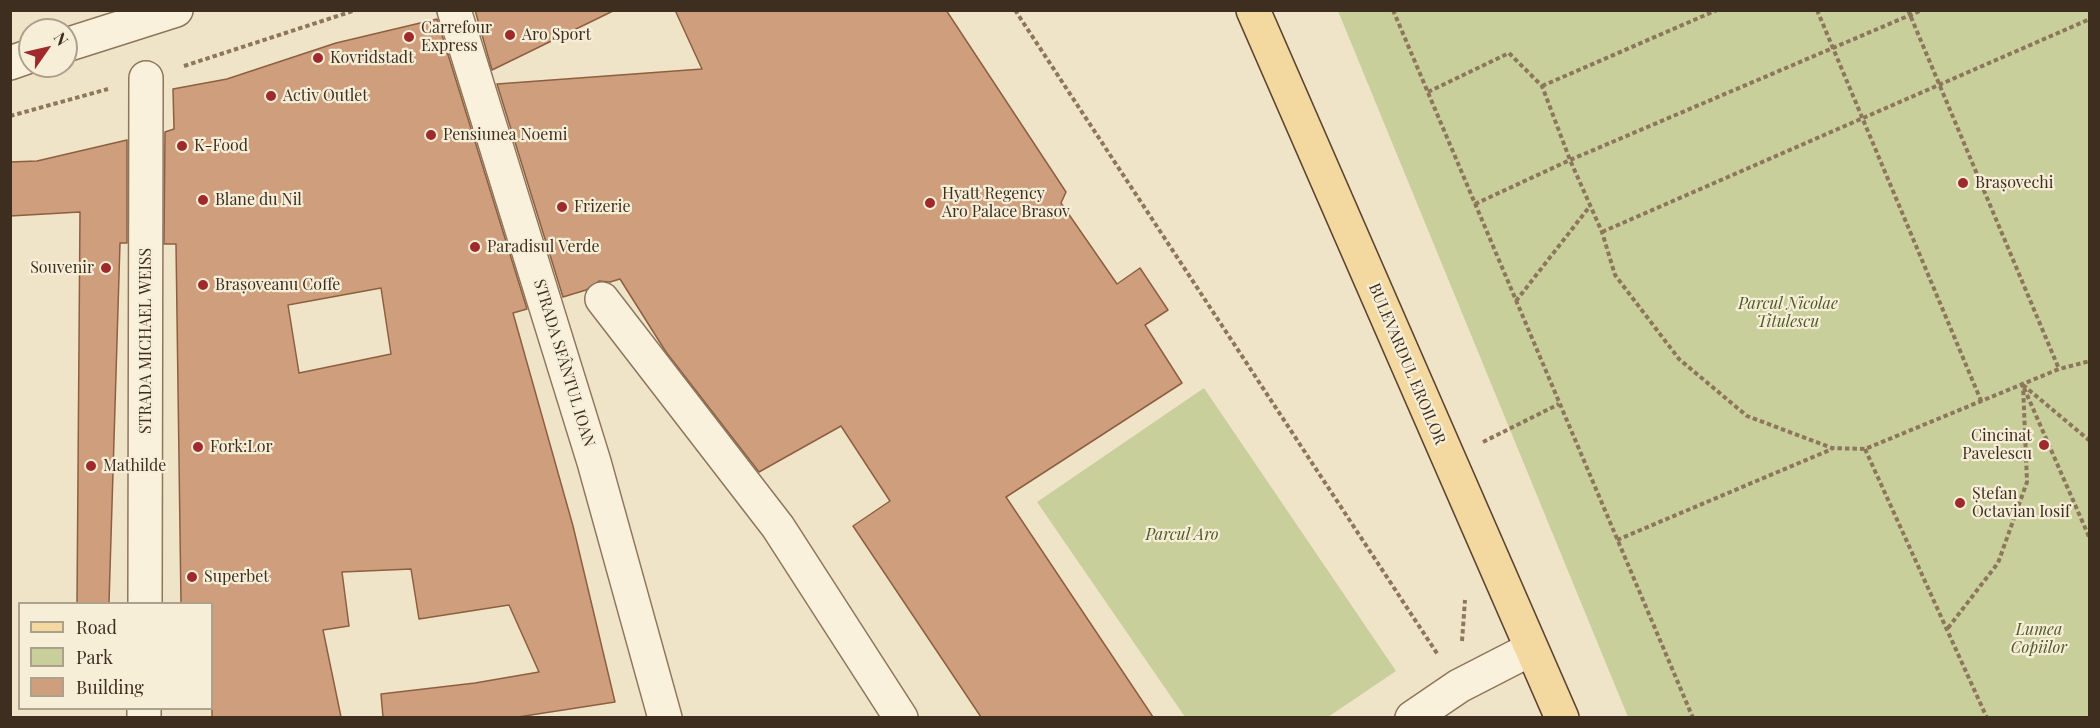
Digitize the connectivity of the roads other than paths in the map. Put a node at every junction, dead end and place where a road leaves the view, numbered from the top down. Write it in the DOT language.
graph roads {
  1 [pos="176,10"];
  2 [pos="454,10"];
  3 [pos="1253,10"];
  4 [pos="78,41"];
  5 [pos="146,78"];
  6 [pos="602,299"];
  7 [pos="145,602"];
  8 [pos="1531,649"];
  9 [pos="658,716"];
  10 [pos="901,717"];
  11 [pos="1412,717"];
  12 [pos="1562,717"];
  1 -- 4 [label="street"];
  2 -- 9 [label="street, STRADA SFÂNTUL IOAN"];
  3 -- 8 [label="main road, BULEVARDUL EROILOR"];
  5 -- 7 [label="street, STRADA MICHAEL WEISS"];
  6 -- 10 [label="street"];
  8 -- 11 [label="street"];
  8 -- 12 [label="main road, BULEVARDUL EROILOR"];
}
